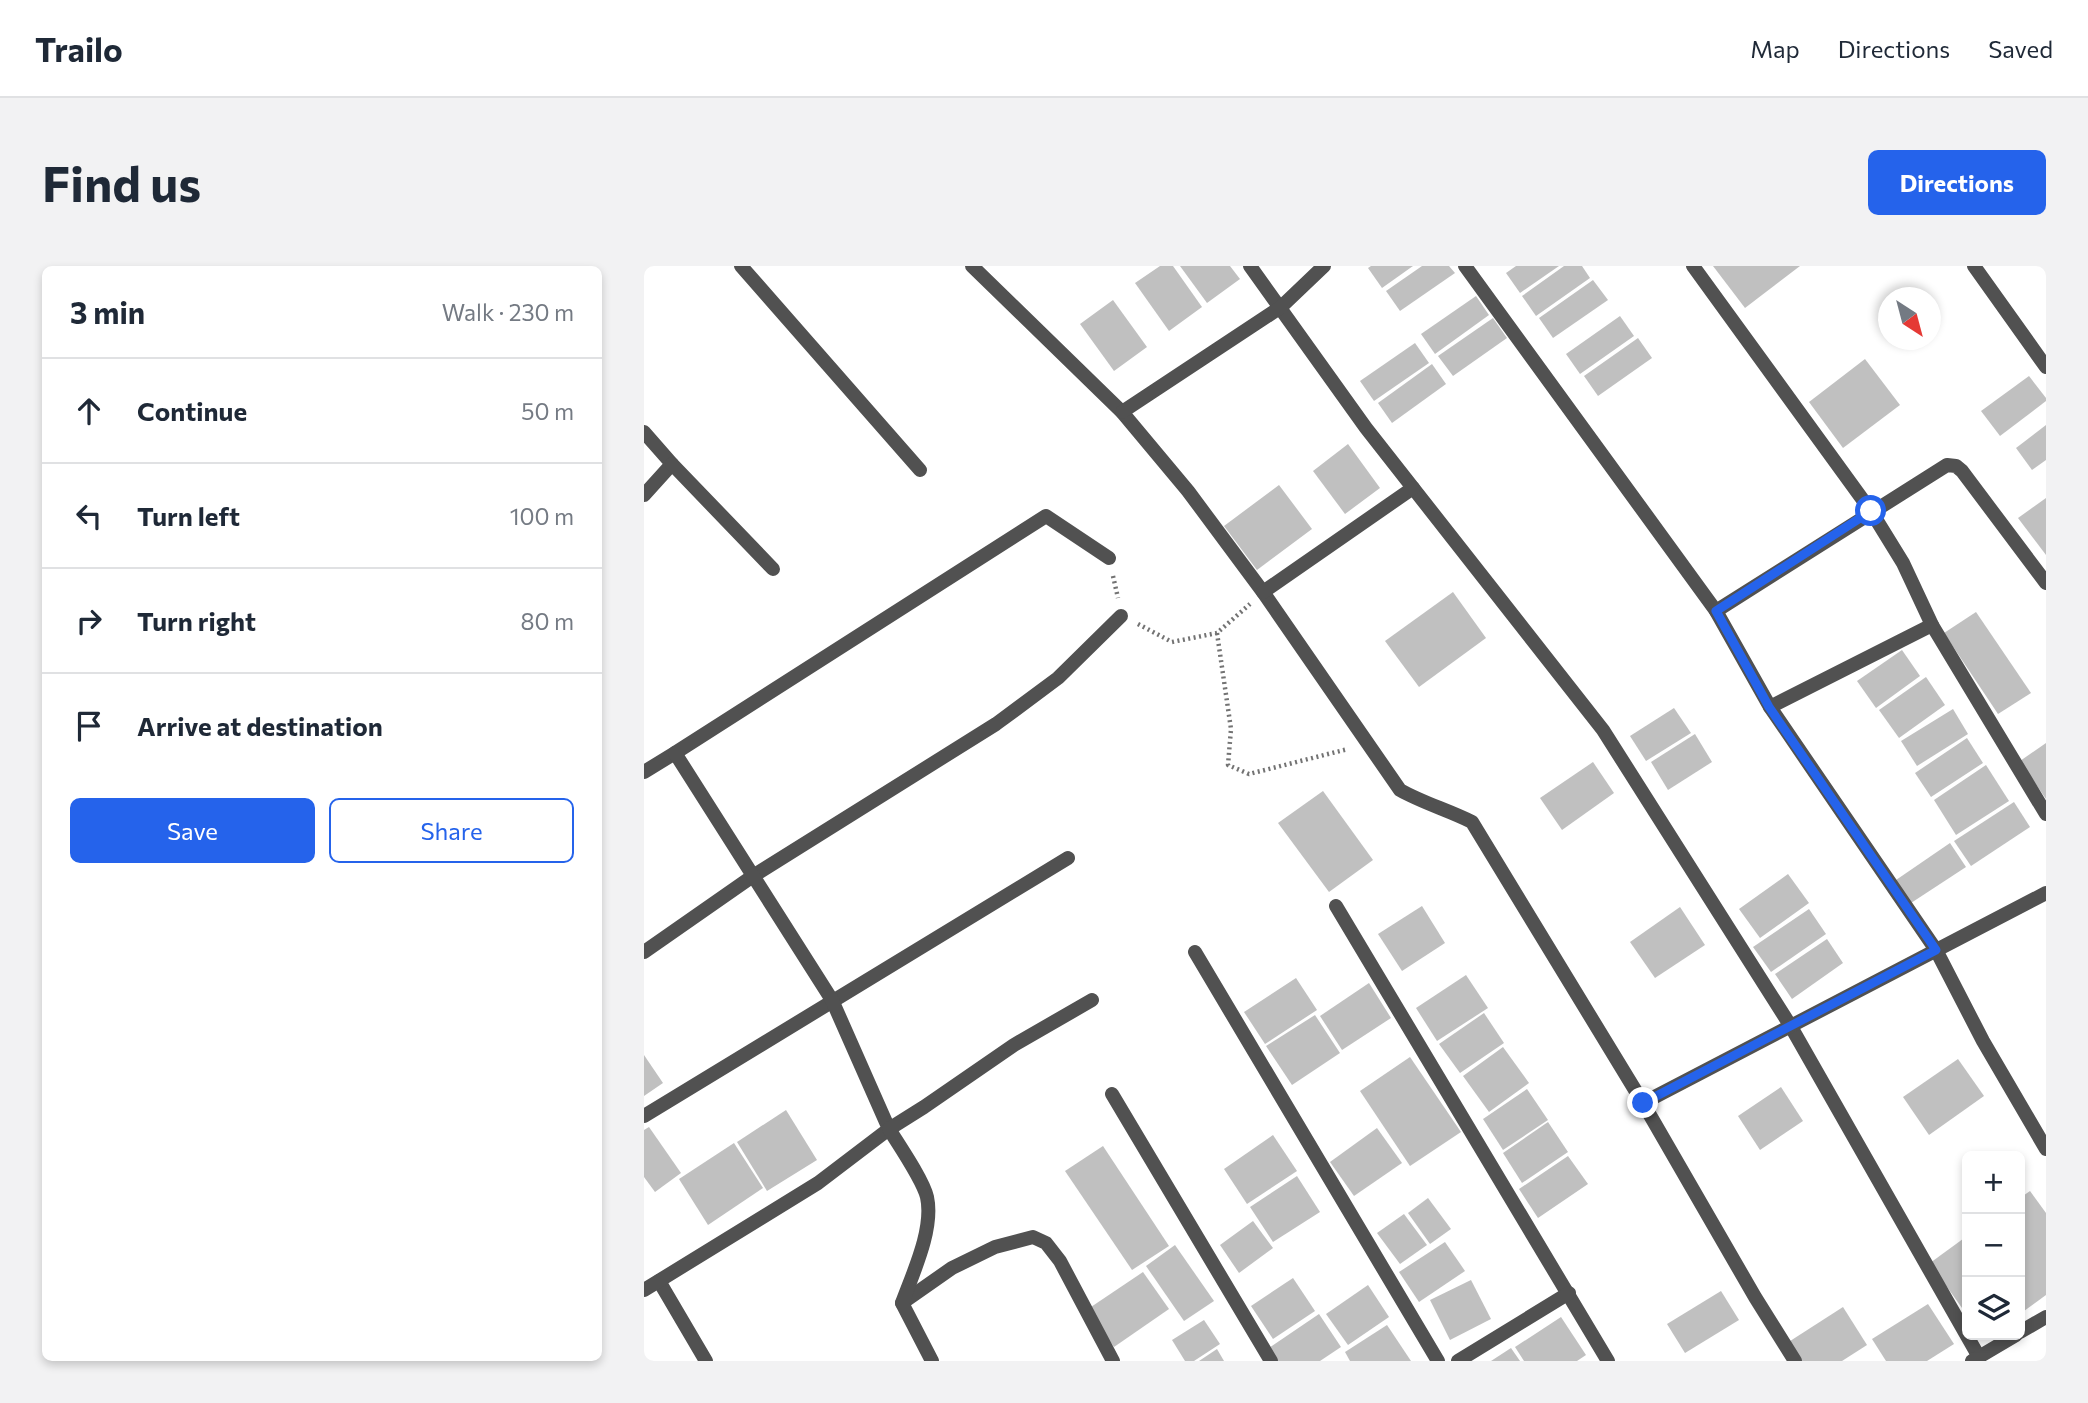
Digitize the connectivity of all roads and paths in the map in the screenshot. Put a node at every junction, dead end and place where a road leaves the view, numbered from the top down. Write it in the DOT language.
graph roads {
  1 [pos="741,266"];
  2 [pos="972,266"];
  3 [pos="1250,266"];
  4 [pos="1324,266"];
  5 [pos="1465,266"];
  6 [pos="1693,266"];
  7 [pos="1974,266"];
  8 [pos="1281,307"];
  9 [pos="2046,367"];
  10 [pos="1122,412"];
  11 [pos="644,432"];
  12 [pos="672,464"];
  13 [pos="920,470"];
  14 [pos="1413,488"];
  15 [pos="644,495"];
  16 [pos="1871,511"];
  17 [pos="1109,558"];
  18 [pos="773,569"];
  19 [pos="2046,583"];
  20 [pos="1263,592"];
  21 [pos="1716,611"];
  22 [pos="1121,616"];
  23 [pos="1933,625"];
  24 [pos="1217,633"];
  25 [pos="1172,642"];
  26 [pos="1769,707"];
  27 [pos="1369,744"];
  28 [pos="675,753"];
  29 [pos="644,772"];
  30 [pos="2046,814"];
  31 [pos="1068,858"];
  32 [pos="753,876"];
  33 [pos="2046,892"];
  34 [pos="1336,906"];
  35 [pos="1936,950"];
  36 [pos="644,952"];
  37 [pos="1195,952"];
  38 [pos="832,1000"];
  39 [pos="1092,1000"];
  40 [pos="1790,1025"];
  41 [pos="1112,1094"];
  42 [pos="1643,1103"];
  43 [pos="644,1116"];
  44 [pos="889,1129"];
  45 [pos="2046,1149"];
  46 [pos="659,1281"];
  47 [pos="644,1290"];
  48 [pos="1569,1293"];
  49 [pos="902,1304"];
  50 [pos="2046,1317"];
  51 [pos="2025,1330"];
  52 [pos="2008,1340"];
  53 [pos="1975,1359"];
  54 [pos="706,1361"];
  55 [pos="932,1361"];
  56 [pos="1113,1361"];
  57 [pos="1271,1361"];
  58 [pos="1438,1361"];
  59 [pos="1458,1361"];
  60 [pos="1608,1361"];
  61 [pos="1795,1361"];
  1 -- 13 [label="street"];
  2 -- 10 [label="street"];
  3 -- 8 [label="street"];
  4 -- 8 [label="street"];
  5 -- 21 [label="street"];
  6 -- 16 [label="street"];
  7 -- 9 [label="street"];
  8 -- 10 [label="street"];
  8 -- 14 [label="street"];
  10 -- 20 [label="street"];
  11 -- 12 [label="street"];
  12 -- 15 [label="street"];
  12 -- 18 [label="street"];
  14 -- 20 [label="street"];
  14 -- 40 [label="street"];
  16 -- 19 [label="street"];
  16 -- 21 [label="street"];
  16 -- 23 [label="street"];
  17 -- 28 [label="street"];
  20 -- 24 [label="path"];
  20 -- 27 [label="street"];
  21 -- 26 [label="street"];
  22 -- 32 [label="street"];
  23 -- 26 [label="street"];
  23 -- 30 [label="street"];
  24 -- 25 [label="path"];
  24 -- 27 [label="path"];
  26 -- 35 [label="street"];
  27 -- 42 [label="street"];
  28 -- 29 [label="street"];
  28 -- 32 [label="street"];
  31 -- 38 [label="street"];
  32 -- 36 [label="street"];
  32 -- 38 [label="street"];
  33 -- 35 [label="street"];
  34 -- 48 [label="street"];
  35 -- 40 [label="street"];
  35 -- 45 [label="street"];
  37 -- 58 [label="street"];
  38 -- 43 [label="street"];
  38 -- 44 [label="street"];
  39 -- 44 [label="street"];
  40 -- 42 [label="street"];
  40 -- 53 [label="street"];
  41 -- 57 [label="street"];
  42 -- 61 [label="street"];
  44 -- 46 [label="street"];
  44 -- 49 [label="street"];
  46 -- 47 [label="street"];
  46 -- 54 [label="street"];
  48 -- 59 [label="street"];
  48 -- 60 [label="street"];
  49 -- 55 [label="street"];
  49 -- 56 [label="street"];
  50 -- 51 [label="street"];
  52 -- 53 [label="street"];
}
